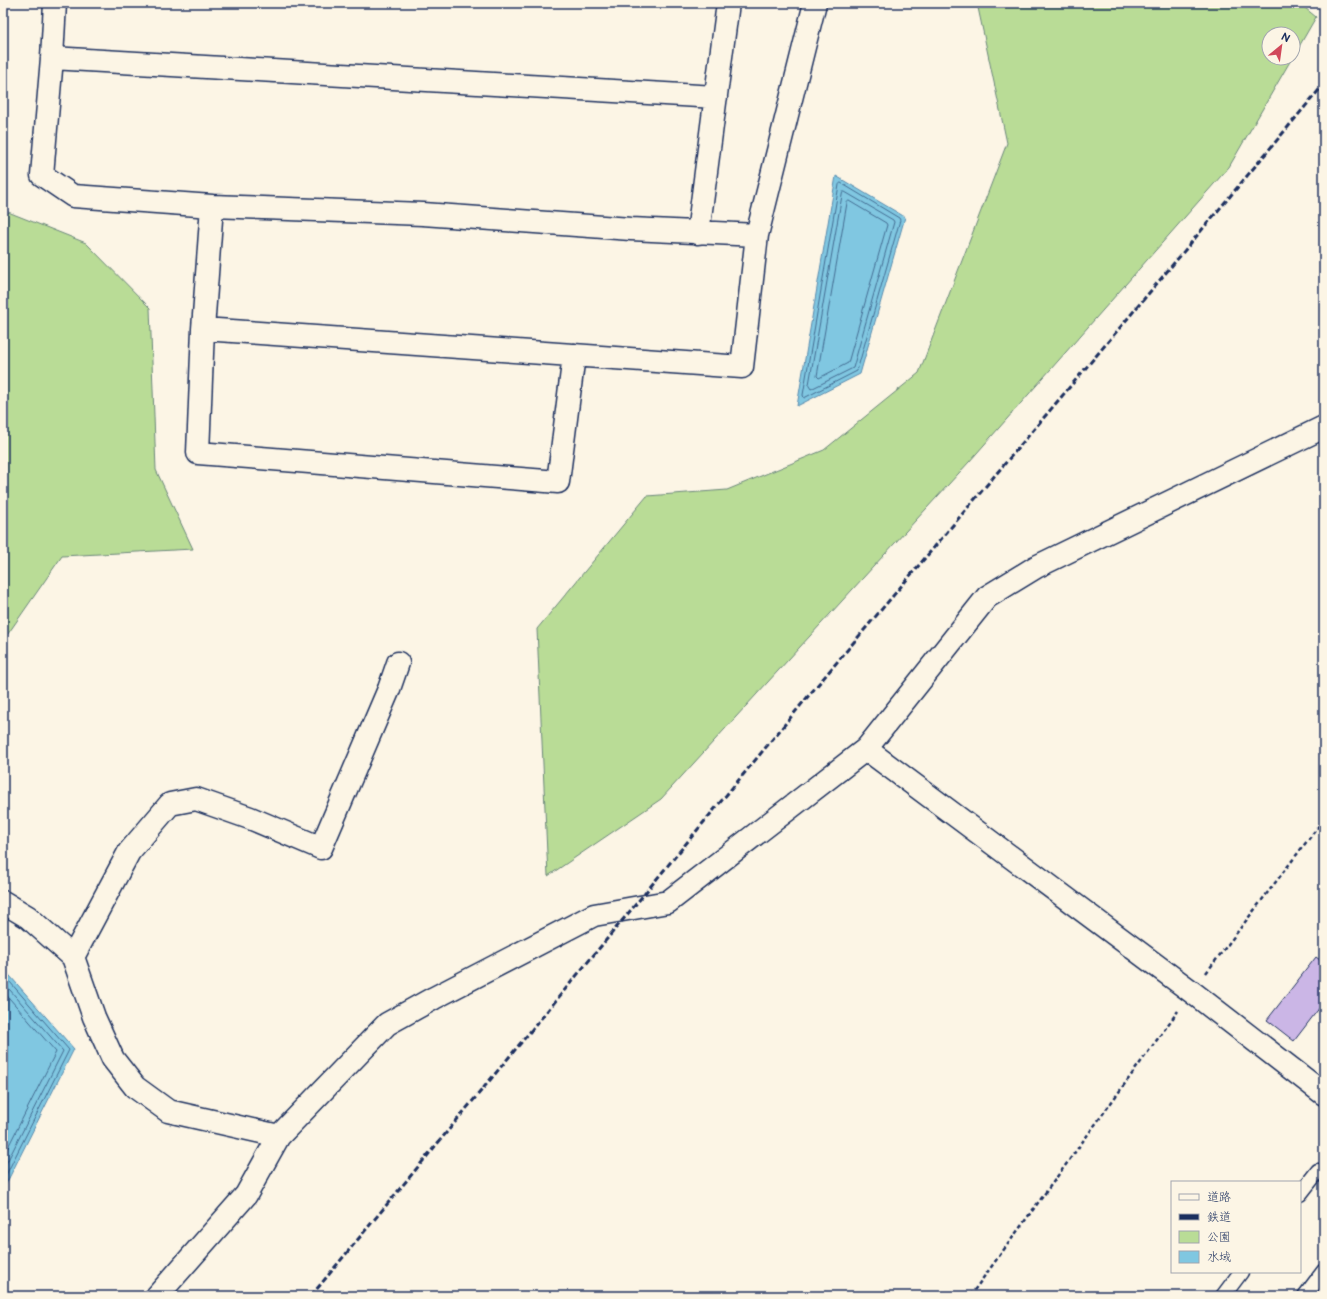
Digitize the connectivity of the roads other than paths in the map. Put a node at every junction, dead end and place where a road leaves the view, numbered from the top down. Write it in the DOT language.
graph roads {
  1 [pos="55,3"];
  2 [pos="728,3"];
  3 [pos="815,3"];
  4 [pos="52,58"];
  5 [pos="716,97"];
  6 [pos="212,206"];
  7 [pos="698,232"];
  8 [pos="757,235"];
  9 [pos="203,329"];
  10 [pos="574,355"];
  11 [pos="1324,427"];
  12 [pos="398,663"];
  13 [pos="866,749"];
  14 [pos="3,902"];
  15 [pos="73,957"];
  16 [pos="1324,1094"];
  17 [pos="279,1136"];
  18 [pos="1324,1172"];
  19 [pos="1301,1193"];
  20 [pos="1324,1272"];
  21 [pos="1240,1273"];
  22 [pos="157,1296"];
  23 [pos="1222,1296"];
  24 [pos="1305,1296"];
  1 -- 4 [label="street"];
  2 -- 5 [label="street"];
  3 -- 8 [label="street"];
  4 -- 5 [label="street"];
  4 -- 6 [label="street"];
  5 -- 7 [label="street"];
  6 -- 7 [label="street"];
  6 -- 9 [label="street"];
  7 -- 8 [label="street"];
  8 -- 10 [label="street"];
  9 -- 10 [label="street"];
  9 -- 10 [label="street"];
  11 -- 13 [label="street"];
  12 -- 15 [label="street"];
  13 -- 16 [label="street"];
  13 -- 17 [label="street"];
  14 -- 15 [label="street"];
  15 -- 17 [label="street"];
  17 -- 22 [label="street"];
  18 -- 19 [label="lane"];
  20 -- 24 [label="lane"];
  21 -- 23 [label="lane"];
}
